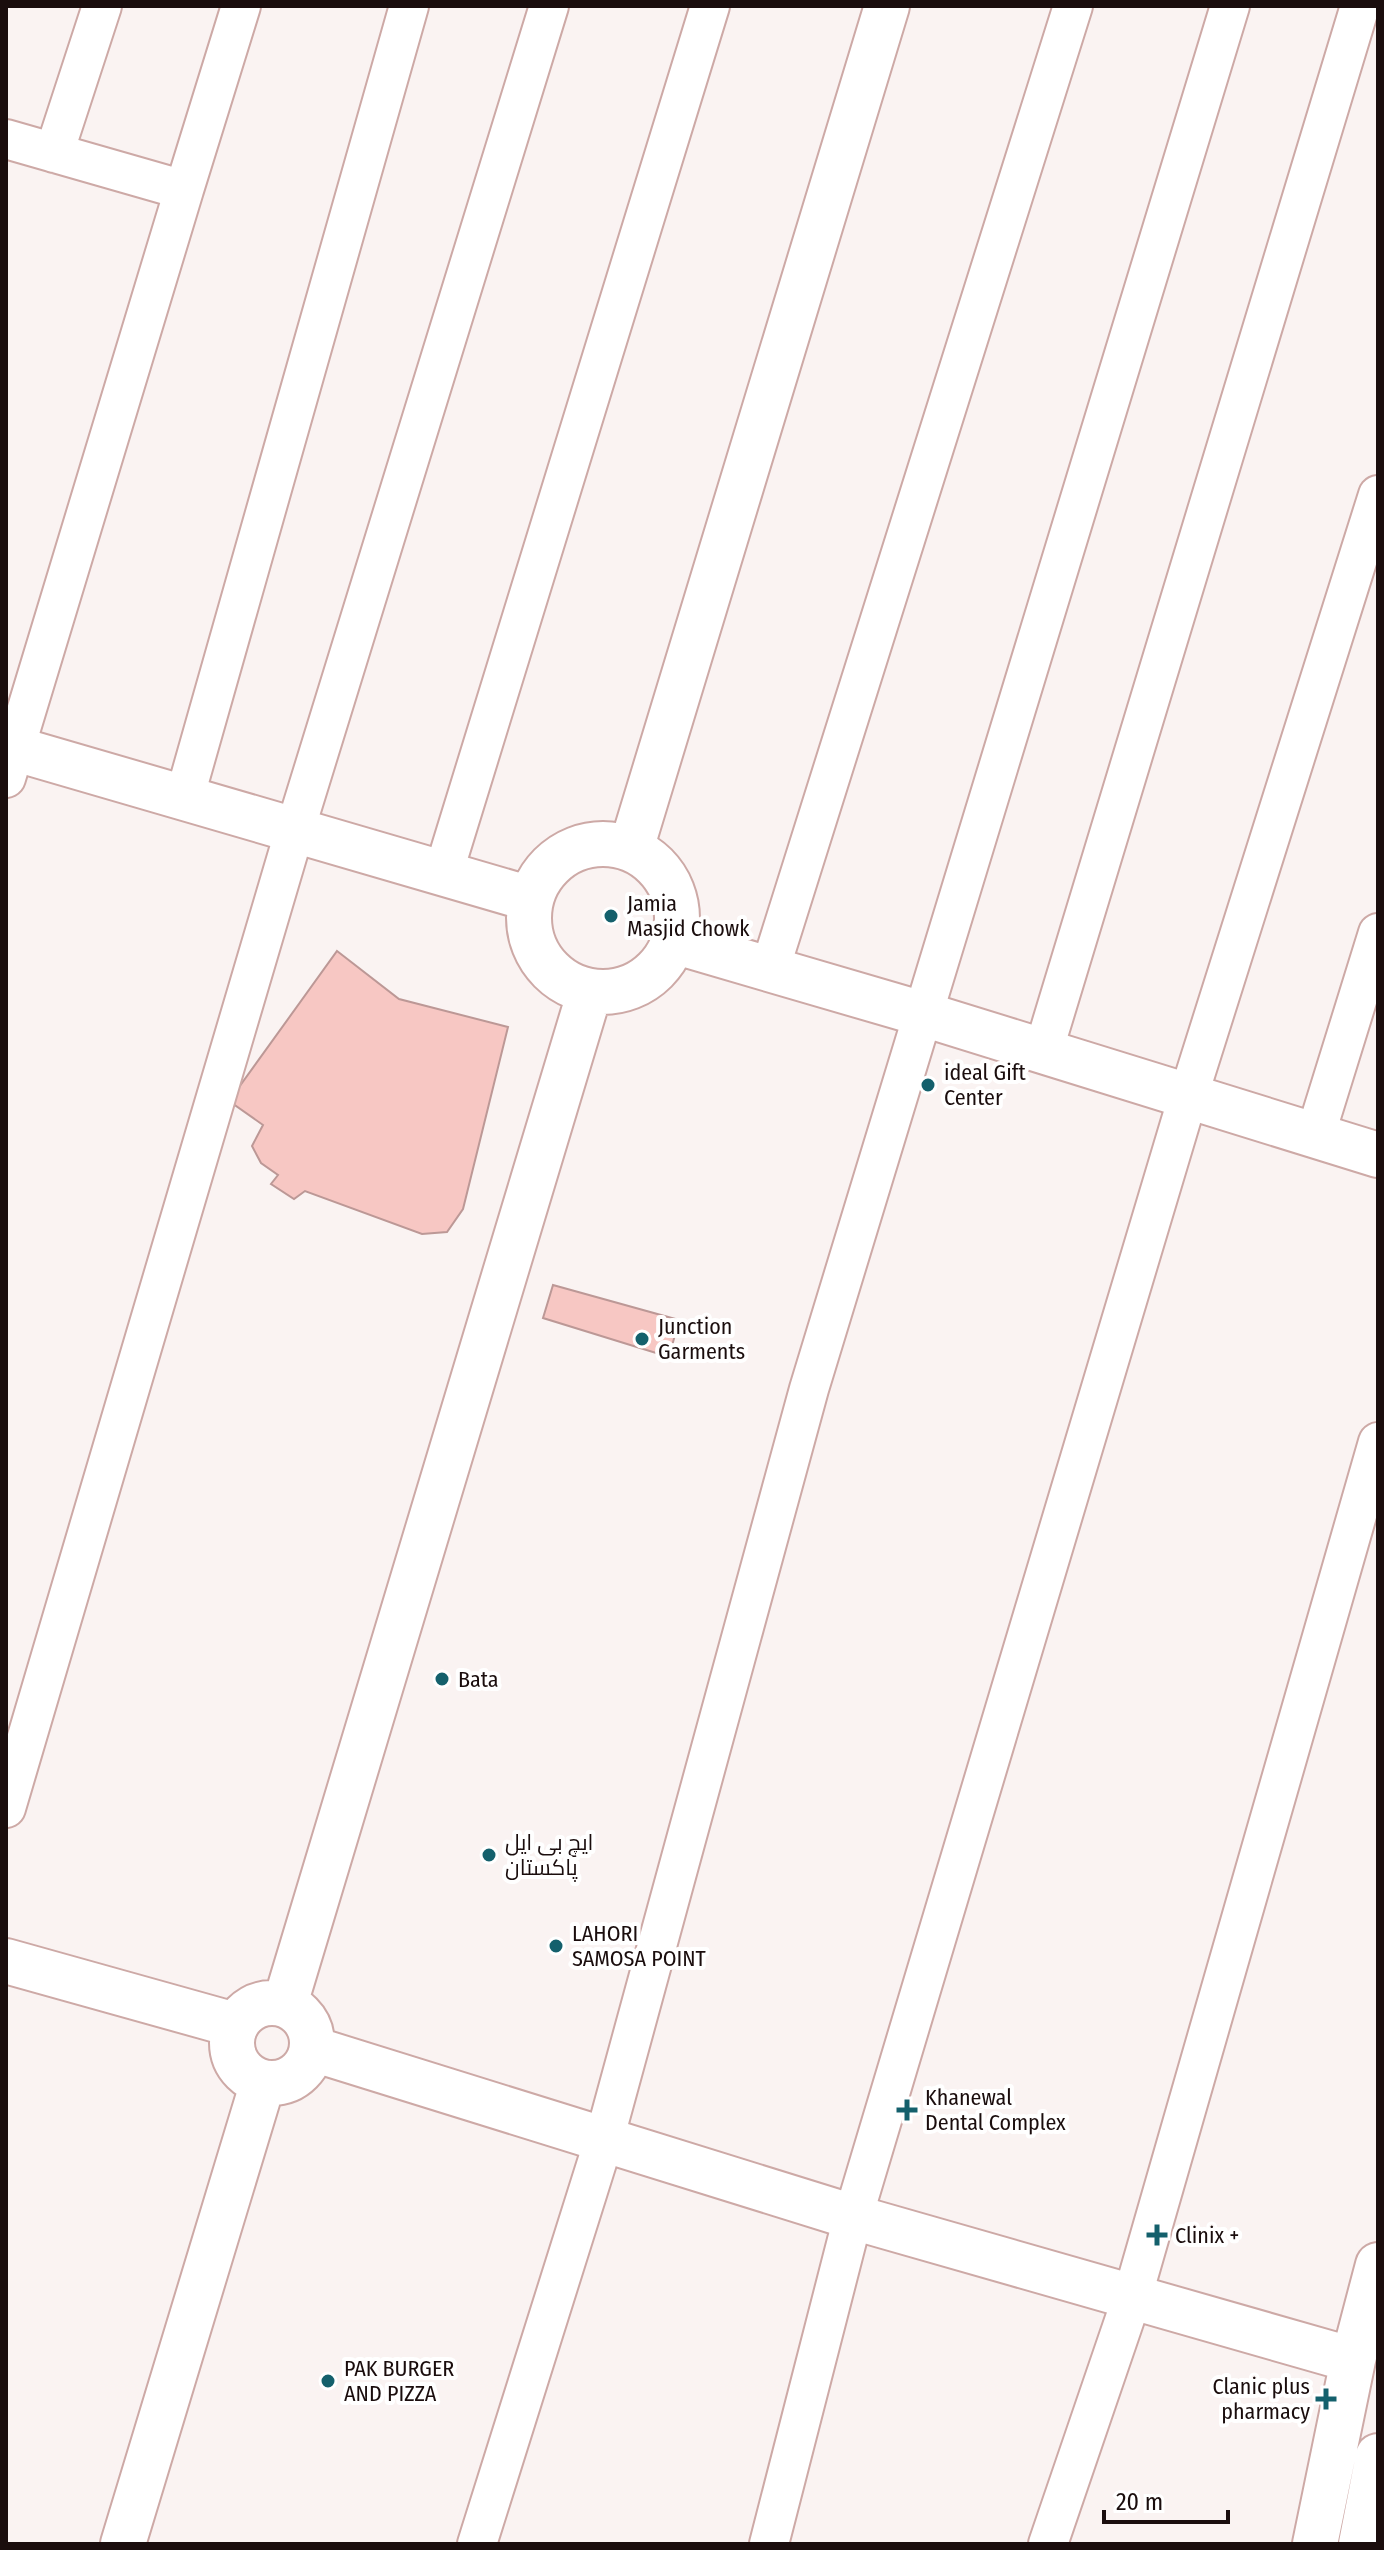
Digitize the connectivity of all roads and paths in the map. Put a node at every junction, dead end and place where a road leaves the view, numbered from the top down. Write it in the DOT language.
graph roads {
  1 [pos="102,6"];
  2 [pos="241,6"];
  3 [pos="409,6"];
  4 [pos="549,6"];
  5 [pos="710,6"];
  6 [pos="887,6"];
  7 [pos="1073,6"];
  8 [pos="1230,6"];
  9 [pos="1360,6"];
  10 [pos="6,139"];
  11 [pos="54,153"];
  12 [pos="184,190"];
  13 [pos="1378,495"];
  14 [pos="9,757"];
  15 [pos="184,799"];
  16 [pos="294,833"];
  17 [pos="631,849"];
  18 [pos="443,874"];
  19 [pos="531,899"];
  20 [pos="1378,933"];
  21 [pos="673,941"];
  22 [pos="770,969"];
  23 [pos="590,991"];
  24 [pos="923,1014"];
  25 [pos="1043,1052"];
  26 [pos="1188,1097"];
  27 [pos="1315,1136"];
  28 [pos="1378,1155"];
  29 [pos="1378,1442"];
  30 [pos="6,1808"];
  31 [pos="6,1961"];
  32 [pos="285,2004"];
  33 [pos="235,2025"];
  34 [pos="313,2049"];
  35 [pos="263,2082"];
  36 [pos="604,2140"];
  37 [pos="853,2217"];
  38 [pos="1378,2265"];
  39 [pos="1132,2298"];
  40 [pos="1353,2360"];
  41 [pos="1378,2456"];
  42 [pos="123,2544"];
  43 [pos="477,2544"];
  44 [pos="769,2544"];
  45 [pos="1048,2544"];
  46 [pos="1315,2544"];
  47 [pos="1361,2544"];
  1 -- 11 [label="street"];
  2 -- 12 [label="street"];
  3 -- 15 [label="street"];
  4 -- 16 [label="street"];
  5 -- 18 [label="street"];
  6 -- 17 [label="street"];
  7 -- 22 [label="street"];
  8 -- 24 [label="street"];
  9 -- 25 [label="street"];
  10 -- 11 [label="street"];
  11 -- 12 [label="street"];
  12 -- 14 [label="street"];
  13 -- 26 [label="street"];
  14 -- 15 [label="street"];
  15 -- 16 [label="street"];
  16 -- 18 [label="street"];
  16 -- 30 [label="street"];
  17 -- 19 [label="street"];
  17 -- 21 [label="street"];
  18 -- 19 [label="street"];
  19 -- 23 [label="street"];
  20 -- 27 [label="street"];
  21 -- 22 [label="street"];
  21 -- 23 [label="street"];
  22 -- 24 [label="street"];
  23 -- 32 [label="street"];
  24 -- 25 [label="street"];
  24 -- 36 [label="street"];
  25 -- 26 [label="street"];
  26 -- 27 [label="street"];
  26 -- 37 [label="street"];
  27 -- 28 [label="street"];
  29 -- 39 [label="street"];
  31 -- 33 [label="street"];
  32 -- 33 [label="street"];
  32 -- 34 [label="street"];
  33 -- 35 [label="street"];
  34 -- 35 [label="street"];
  34 -- 36 [label="street"];
  35 -- 42 [label="street"];
  36 -- 37 [label="street"];
  36 -- 43 [label="street"];
  37 -- 39 [label="street"];
  37 -- 44 [label="street"];
  38 -- 40 [label="street"];
  39 -- 40 [label="street"];
  39 -- 45 [label="street"];
  40 -- 46 [label="street"];
  41 -- 47 [label="street"];
}
